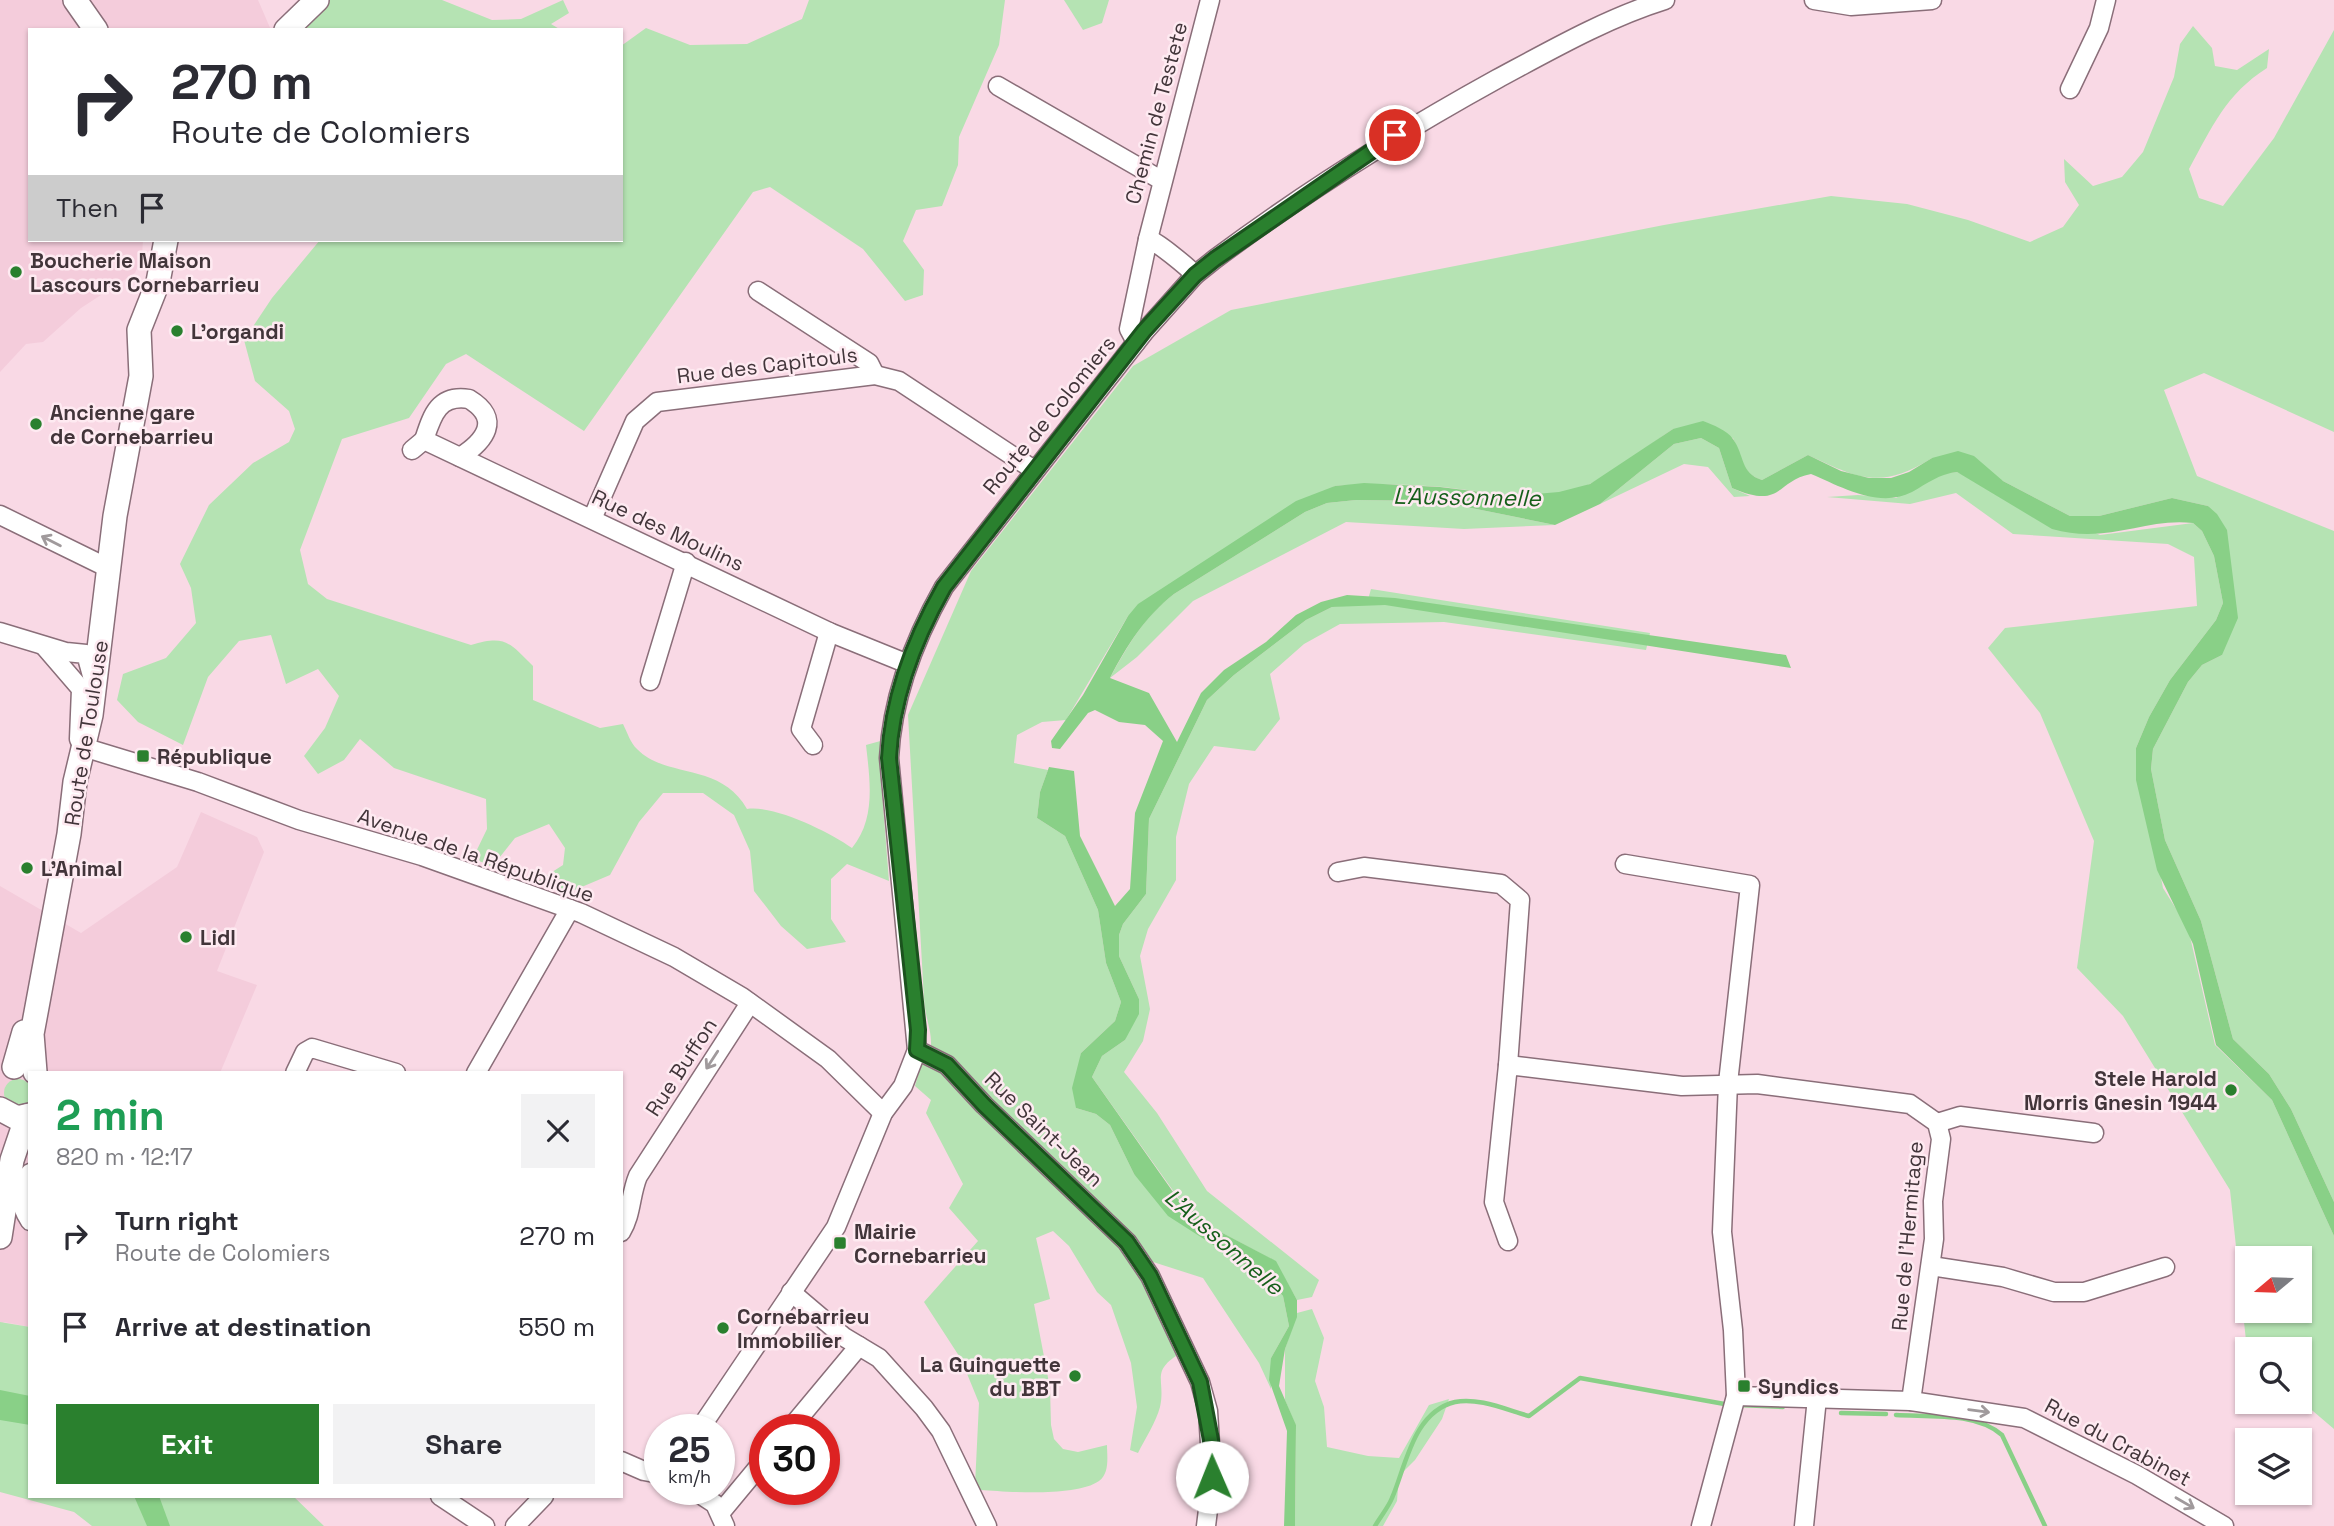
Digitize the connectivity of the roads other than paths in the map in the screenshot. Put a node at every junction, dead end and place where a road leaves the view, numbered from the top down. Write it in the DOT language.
graph roads {
  1 [pos="75,0"];
  2 [pos="317,0"];
  3 [pos="1210,0"];
  4 [pos="1665,0"];
  5 [pos="1814,0"];
  6 [pos="1932,0"];
  7 [pos="2106,0"];
  8 [pos="93,27"];
  9 [pos="288,28"];
  10 [pos="999,86"];
  11 [pos="2070,89"];
  12 [pos="1161,180"];
  13 [pos="1148,239"];
  14 [pos="158,242"];
  15 [pos="166,242"];
  16 [pos="1195,275"];
  17 [pos="758,291"];
  18 [pos="1136,342"];
  19 [pos="875,375"];
  20 [pos="136,393"];
  21 [pos="460,457"];
  22 [pos="1034,470"];
  23 [pos="0,515"];
  24 [pos="115,516"];
  25 [pos="592,519"];
  26 [pos="686,562"];
  27 [pos="102,565"];
  28 [pos="0,632"];
  29 [pos="829,632"];
  30 [pos="44,646"];
  31 [pos="86,654"];
  32 [pos="908,664"];
  33 [pos="650,681"];
  34 [pos="88,700"];
  35 [pos="813,745"];
  36 [pos="83,747"];
  37 [pos="131,760"];
  38 [pos="1625,864"];
  39 [pos="1338,872"];
  40 [pos="570,909"];
  41 [pos="750,1003"];
  42 [pos="917,1050"];
  43 [pos="1508,1065"];
  44 [pos="296,1071"];
  45 [pos="389,1071"];
  46 [pos="476,1071"];
  47 [pos="21,1072"];
  48 [pos="1728,1083"];
  49 [pos="883,1113"];
  50 [pos="16,1114"];
  51 [pos="1937,1123"];
  52 [pos="2094,1133"];
  53 [pos="28,1176"];
  54 [pos="0,1178"];
  55 [pos="28,1216"];
  56 [pos="623,1228"];
  57 [pos="0,1237"];
  58 [pos="1508,1241"];
  59 [pos="1931,1266"];
  60 [pos="2165,1267"];
  61 [pos="791,1292"];
  62 [pos="859,1346"];
  63 [pos="1817,1398"];
  64 [pos="1911,1401"];
  65 [pos="1734,1402"];
  66 [pos="710,1414"];
  67 [pos="802,1414"];
  68 [pos="623,1462"];
  69 [pos="644,1472"];
  70 [pos="749,1482"];
  71 [pos="443,1498"];
  72 [pos="542,1498"];
  73 [pos="723,1519"];
  74 [pos="485,1526"];
  75 [pos="515,1526"];
  76 [pos="987,1526"];
  77 [pos="1206,1526"];
  78 [pos="1701,1526"];
  79 [pos="1804,1526"];
  80 [pos="2224,1526"];
  1 -- 8 [label="main road"];
  2 -- 9 [label="main road"];
  3 -- 12 [label="street, Chemin de Testete"];
  4 -- 16 [label="street, Route de Colomiers"];
  5 -- 6 [label="street"];
  7 -- 11 [label="street"];
  10 -- 12 [label="street"];
  12 -- 13 [label="street, Chemin de Testete"];
  13 -- 16 [label="street"];
  13 -- 18 [label="street, Chemin de Testete"];
  14 -- 20 [label="main road, Route de Toulouse"];
  15 -- 20 [label="main road, Route de Toulouse"];
  16 -- 18 [label="street, Route de Colomiers"];
  17 -- 19 [label="street"];
  18 -- 22 [label="street, Route de Colomiers"];
  19 -- 22 [label="street, Rue des Capitouls"];
  19 -- 25 [label="street, Rue des Capitouls"];
  20 -- 24 [label="main road, Route de Toulouse"];
  21 -- 21 [label="street, Rue des Moulins"];
  21 -- 25 [label="street, Rue des Moulins"];
  22 -- 32 [label="street, Route de Colomiers"];
  27 -- 23 [label="street, one-way"];
  24 -- 27 [label="main road, Route de Toulouse"];
  24 -- 34 [label="main road, Route de Toulouse"];
  25 -- 26 [label="street, Rue des Moulins"];
  26 -- 29 [label="street, Rue des Moulins"];
  26 -- 33 [label="street"];
  27 -- 31 [label="main road, Route de Toulouse"];
  28 -- 30 [label="street"];
  29 -- 32 [label="street, Rue des Moulins"];
  29 -- 35 [label="street"];
  30 -- 31 [label="street"];
  30 -- 34 [label="street, Avenue de la République"];
  31 -- 34 [label="main road, Route de Toulouse"];
  32 -- 42 [label="street, Route de Colomiers"];
  34 -- 36 [label="main road, Route de Toulouse"];
  34 -- 37 [label="street, Avenue de la République"];
  34 -- 47 [label="main road, Route de Toulouse"];
  36 -- 37 [label="street, Avenue de la République"];
  36 -- 47 [label="main road, Route de Toulouse"];
  37 -- 40 [label="street, Avenue de la République"];
  38 -- 48 [label="street"];
  39 -- 43 [label="street"];
  40 -- 41 [label="street, Avenue de la République"];
  40 -- 46 [label="street"];
  41 -- 49 [label="street, Avenue de la République"];
  41 -- 56 [label="street, Rue Buffon, one-way"];
  42 -- 49 [label="street, Route de Colomiers"];
  42 -- 77 [label="street, Rue Saint-Jean"];
  43 -- 48 [label="street, Rue de l'Hermitage"];
  43 -- 58 [label="street"];
  44 -- 45 [label="street"];
  48 -- 51 [label="street, Rue de l'Hermitage"];
  48 -- 65 [label="street"];
  49 -- 61 [label="street, Route de Colomiers"];
  50 -- 54 [label="main road"];
  50 -- 57 [label="main road"];
  51 -- 52 [label="street"];
  51 -- 59 [label="street, Rue de l'Hermitage"];
  53 -- 55 [label="street"];
  59 -- 60 [label="street"];
  59 -- 64 [label="street, Rue de l'Hermitage"];
  61 -- 62 [label="street"];
  61 -- 66 [label="street, Route de Colomiers"];
  62 -- 67 [label="street"];
  62 -- 76 [label="street"];
  63 -- 64 [label="street, Rue du Crabinet"];
  63 -- 65 [label="street, Rue du Crabinet"];
  63 -- 79 [label="street"];
  64 -- 80 [label="street, Rue du Crabinet, one-way"];
  65 -- 78 [label="street"];
  68 -- 69 [label="street"];
  70 -- 73 [label="street"];
  71 -- 74 [label="street"];
  72 -- 75 [label="street"];
}
